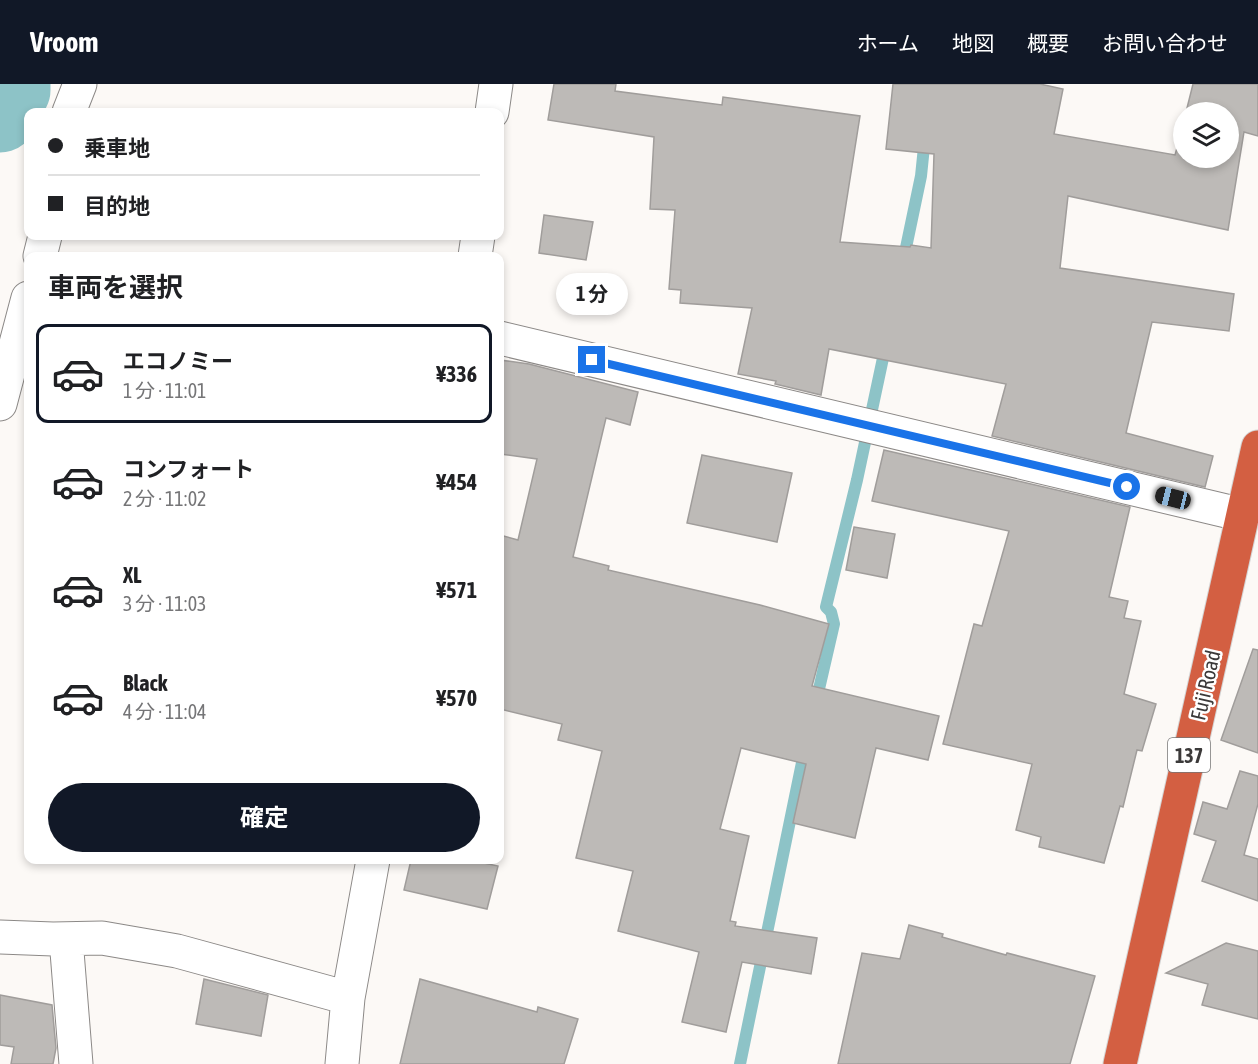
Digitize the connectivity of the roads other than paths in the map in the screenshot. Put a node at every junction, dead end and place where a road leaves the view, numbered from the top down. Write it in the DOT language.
graph roads {
  1 [pos="80,84"];
  2 [pos="496,84"];
  3 [pos="71,108"];
  4 [pos="493,108"];
  5 [pos="24,313"];
  6 [pos="504,339"];
  7 [pos="0,404"];
  8 [pos="1258,447"];
  9 [pos="1243,515"];
  10 [pos="372,864"];
  11 [pos="0,937"];
  12 [pos="66,939"];
  13 [pos="348,998"];
  14 [pos="76,1064"];
  15 [pos="342,1064"];
  16 [pos="1120,1064"];
  1 -- 3 [label="street"];
  2 -- 4 [label="street"];
  5 -- 7 [label="street"];
  6 -- 9 [label="street"];
  8 -- 9 [label="highway, Fuji Road / 137"];
  9 -- 16 [label="highway, Fuji Road / 137"];
  10 -- 13 [label="street"];
  11 -- 12 [label="street"];
  12 -- 13 [label="street"];
  12 -- 14 [label="street"];
  13 -- 15 [label="street"];
}
